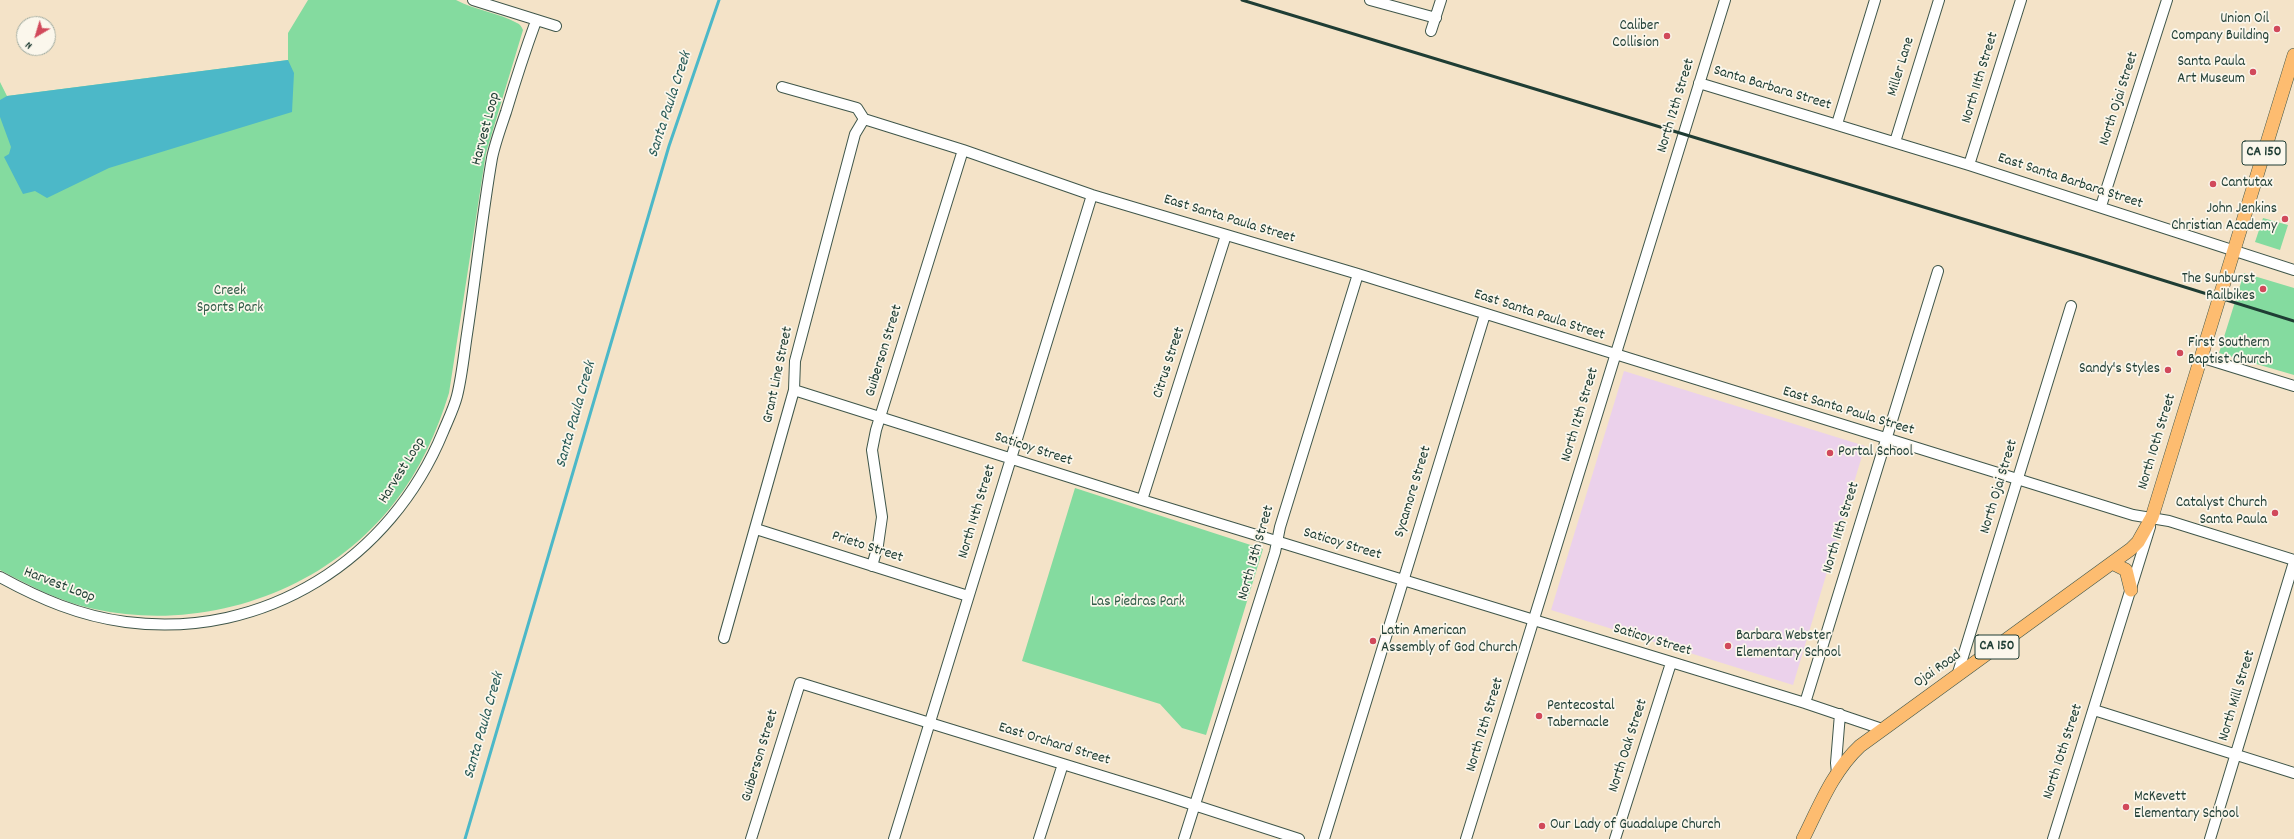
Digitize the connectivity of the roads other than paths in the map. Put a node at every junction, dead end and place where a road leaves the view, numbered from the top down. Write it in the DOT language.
graph roads {
  1 [pos="473,0"];
  2 [pos="1370,0"];
  3 [pos="1441,0"];
  4 [pos="1725,0"];
  5 [pos="1875,0"];
  6 [pos="1939,0"];
  7 [pos="2021,0"];
  8 [pos="2167,0"];
  9 [pos="1436,18"];
  10 [pos="536,21"];
  11 [pos="556,26"];
  12 [pos="1431,31"];
  13 [pos="2294,54"];
  14 [pos="1699,83"];
  15 [pos="782,87"];
  16 [pos="864,119"];
  17 [pos="1837,124"];
  18 [pos="1895,142"];
  19 [pos="963,150"];
  20 [pos="1969,165"];
  21 [pos="1092,195"];
  22 [pos="2101,206"];
  23 [pos="1226,235"];
  24 [pos="2233,251"];
  25 [pos="2294,270"];
  26 [pos="1938,271"];
  27 [pos="1358,274"];
  28 [pos="2071,306"];
  29 [pos="1485,314"];
  30 [pos="1615,355"];
  31 [pos="2200,357"];
  32 [pos="2294,386"];
  33 [pos="794,390"];
  34 [pos="880,417"];
  35 [pos="1885,439"];
  36 [pos="1010,459"];
  37 [pos="2018,480"];
  38 [pos="1142,500"];
  39 [pos="2152,517"];
  40 [pos="756,529"];
  41 [pos="1277,541"];
  42 [pos="2294,561"];
  43 [pos="2112,563"];
  44 [pos="872,566"];
  45 [pos="0,578"];
  46 [pos="1404,580"];
  47 [pos="2131,590"];
  48 [pos="968,596"];
  49 [pos="1533,621"];
  50 [pos="724,638"];
  51 [pos="1671,663"];
  52 [pos="1957,676"];
  53 [pos="800,683"];
  54 [pos="1804,703"];
  55 [pos="2094,710"];
  56 [pos="1840,714"];
  57 [pos="930,722"];
  58 [pos="1882,729"];
  59 [pos="2236,755"];
  60 [pos="1063,764"];
  61 [pos="1838,773"];
  62 [pos="2294,773"];
  63 [pos="1194,806"];
  64 [pos="751,839"];
  65 [pos="894,839"];
  66 [pos="1039,839"];
  67 [pos="1184,839"];
  68 [pos="1298,839"];
  69 [pos="1324,839"];
  70 [pos="1466,839"];
  71 [pos="1615,839"];
  72 [pos="1803,839"];
  73 [pos="2053,839"];
  74 [pos="2210,839"];
  1 -- 10 [label="street"];
  2 -- 9 [label="street"];
  3 -- 9 [label="street"];
  4 -- 14 [label="street, North 12th Street"];
  5 -- 17 [label="street"];
  6 -- 18 [label="street, Miller Lane"];
  7 -- 20 [label="street, North 11th Street"];
  8 -- 22 [label="street, North Ojai Street"];
  9 -- 12 [label="street"];
  10 -- 11 [label="street"];
  10 -- 45 [label="street, Harvest Loop"];
  13 -- 24 [label="main road, North 10th Street / CA 150"];
  14 -- 17 [label="street, Santa Barbara Street"];
  14 -- 30 [label="street, North 12th Street"];
  15 -- 16 [label="street, East Santa Paula Street"];
  16 -- 19 [label="street, East Santa Paula Street"];
  16 -- 33 [label="street, Grant Line Street"];
  17 -- 18 [label="street, East Santa Barbara Street"];
  18 -- 20 [label="street, East Santa Barbara Street"];
  19 -- 21 [label="street, East Santa Paula Street"];
  19 -- 34 [label="street, Guiberson Street"];
  20 -- 22 [label="street, East Santa Barbara Street"];
  21 -- 23 [label="street, East Santa Paula Street"];
  21 -- 36 [label="street, North 14th Street"];
  22 -- 24 [label="street, East Santa Barbara Street"];
  23 -- 27 [label="street, East Santa Paula Street"];
  23 -- 38 [label="street, Citrus Street"];
  24 -- 25 [label="street, East Santa Barbara Street"];
  24 -- 31 [label="main road, North 10th Street / CA 150"];
  26 -- 35 [label="street, North 11th Street"];
  27 -- 29 [label="street, East Santa Paula Street"];
  27 -- 41 [label="street, North 13th Street"];
  28 -- 37 [label="street, North Ojai Street"];
  29 -- 30 [label="street, East Santa Paula Street"];
  29 -- 46 [label="street, Sycamore Street"];
  30 -- 35 [label="street, East Santa Paula Street"];
  30 -- 49 [label="street, North 12th Street"];
  31 -- 32 [label="street"];
  31 -- 39 [label="main road, North 10th Street / CA 150"];
  33 -- 34 [label="street, Saticoy Street"];
  33 -- 40 [label="street, Grant Line Street"];
  34 -- 36 [label="street, Saticoy Street"];
  34 -- 44 [label="street, Guiberson Street"];
  35 -- 37 [label="street, East Santa Paula Street"];
  35 -- 54 [label="street, North 11th Street"];
  36 -- 38 [label="street, Saticoy Street"];
  36 -- 48 [label="street, North 14th Street"];
  37 -- 39 [label="street, East Santa Paula Street"];
  37 -- 52 [label="street, North Ojai Street"];
  38 -- 41 [label="street, Saticoy Street"];
  39 -- 42 [label="street, East Santa Paula Street"];
  39 -- 43 [label="main road, Ojai Road / CA 150"];
  39 -- 47 [label="street, North 10th Street"];
  40 -- 44 [label="street, Prieto Street"];
  40 -- 50 [label="street, Grant Line Street"];
  41 -- 46 [label="street, Saticoy Street"];
  41 -- 63 [label="street, North 13th Street"];
  42 -- 59 [label="street, North Mill Street"];
  43 -- 47 [label="main road"];
  43 -- 52 [label="main road, Ojai Road / CA 150"];
  44 -- 48 [label="street, Prieto Street"];
  46 -- 49 [label="street, Saticoy Street"];
  46 -- 69 [label="street, Sycamore Street"];
  47 -- 55 [label="street, North 10th Street"];
  48 -- 57 [label="street, North 14th Street"];
  49 -- 51 [label="street, Saticoy Street"];
  49 -- 70 [label="street, North 12th Street"];
  51 -- 54 [label="street, Saticoy Street"];
  51 -- 71 [label="street, North Oak Street"];
  52 -- 58 [label="main road, Ojai Road / CA 150"];
  53 -- 57 [label="street, East Orchard Street"];
  53 -- 64 [label="street, Guiberson Street"];
  54 -- 56 [label="street, Saticoy Street"];
  55 -- 59 [label="street"];
  55 -- 73 [label="street, North 10th Street"];
  56 -- 58 [label="street, Saticoy Street"];
  56 -- 61 [label="street"];
  57 -- 60 [label="street, East Orchard Street"];
  57 -- 65 [label="street, North 14th Street"];
  58 -- 61 [label="main road, Ojai Road / CA 150"];
  59 -- 62 [label="street"];
  59 -- 74 [label="street, North Mill Street"];
  60 -- 63 [label="street, East Orchard Street"];
  60 -- 66 [label="street"];
  61 -- 72 [label="main road, Ojai Road / CA 150"];
  63 -- 67 [label="street, North 13th Street"];
  63 -- 68 [label="street, East Orchard Street"];
}
